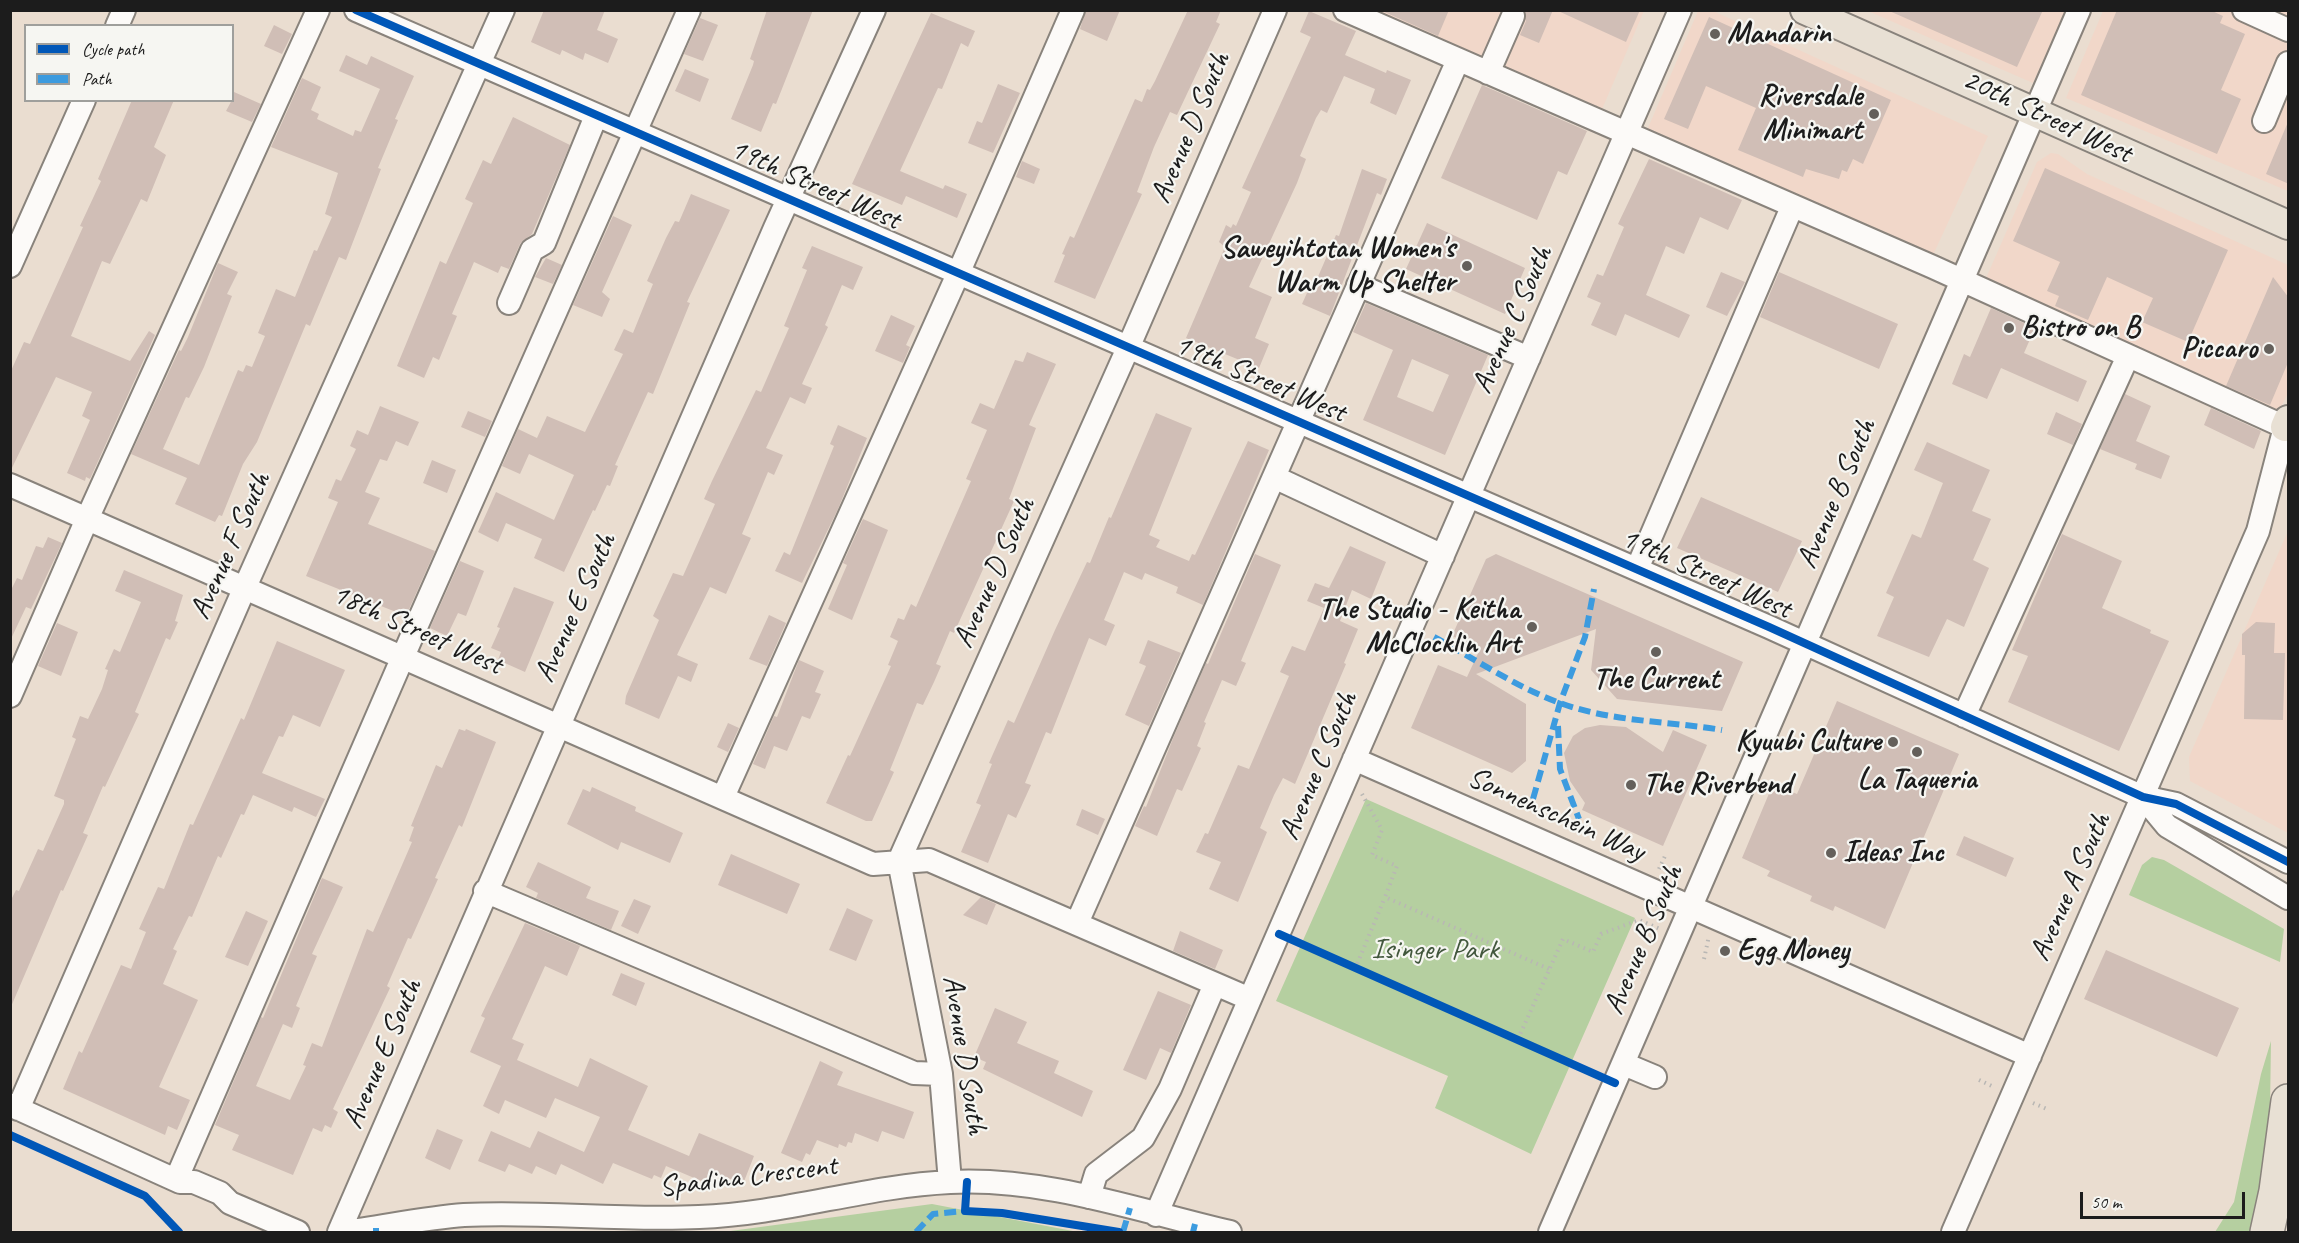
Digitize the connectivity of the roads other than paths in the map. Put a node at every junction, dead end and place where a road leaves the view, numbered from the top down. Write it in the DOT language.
graph roads {
  1 [pos="124,10"];
  2 [pos="318,10"];
  3 [pos="356,10"];
  4 [pos="503,10"];
  5 [pos="689,10"];
  6 [pos="874,10"];
  7 [pos="1073,10"];
  8 [pos="1275,10"];
  9 [pos="1345,10"];
  10 [pos="1680,10"];
  11 [pos="1805,10"];
  12 [pos="2079,10"];
  13 [pos="2244,10"];
  14 [pos="1513,16"];
  15 [pos="118,24"];
  16 [pos="2289,30"];
  17 [pos="1458,60"];
  18 [pos="2289,63"];
  19 [pos="479,64"];
  20 [pos="1488,73"];
  21 [pos="83,102"];
  22 [pos="2036,112"];
  23 [pos="596,116"];
  24 [pos="2264,121"];
  25 [pos="634,132"];
  26 [pos="1627,134"];
  27 [pos="788,199"];
  28 [pos="1792,207"];
  29 [pos="2289,225"];
  30 [pos="10,266"];
  31 [pos="958,274"];
  32 [pos="1961,281"];
  33 [pos="1358,285"];
  34 [pos="509,303"];
  35 [pos="1128,348"];
  36 [pos="2128,356"];
  37 [pos="1529,358"];
  38 [pos="1299,421"];
  39 [pos="2287,424"];
  40 [pos="1274,477"];
  41 [pos="10,485"];
  42 [pos="1468,496"];
  43 [pos="87,519"];
  44 [pos="1443,556"];
  45 [pos="1637,569"];
  46 [pos="245,587"];
  47 [pos="1805,644"];
  48 [pos="403,657"];
  49 [pos="10,696"];
  50 [pos="1964,716"];
  51 [pos="558,726"];
  52 [pos="1354,759"];
  53 [pos="723,797"];
  54 [pos="2143,797"];
  55 [pos="899,861"];
  56 [pos="2289,862"];
  57 [pos="485,891"];
  58 [pos="2289,898"];
  59 [pos="1691,907"];
  60 [pos="1077,923"];
  61 [pos="1215,984"];
  62 [pos="1250,999"];
  63 [pos="2030,1056"];
  64 [pos="1624,1064"];
  65 [pos="941,1074"];
  66 [pos="1655,1077"];
  67 [pos="2289,1101"];
  68 [pos="14,1107"];
  69 [pos="178,1181"];
  70 [pos="950,1182"];
  71 [pos="1089,1197"];
  72 [pos="1156,1215"];
  73 [pos="254,1224"];
  74 [pos="298,1233"];
  75 [pos="341,1233"];
  76 [pos="1230,1233"];
  77 [pos="1550,1233"];
  78 [pos="1953,1233"];
  79 [pos="2267,1233"];
  1 -- 15 [label="street"];
  2 -- 43 [label="street"];
  3 -- 19 [label="street, 19th Street West"];
  4 -- 19 [label="street, Avenue F South"];
  5 -- 25 [label="street"];
  6 -- 27 [label="street, Avenue E South"];
  7 -- 31 [label="street"];
  8 -- 35 [label="street, Avenue D South"];
  9 -- 17 [label="street"];
  10 -- 26 [label="street, Avenue C South"];
  11 -- 22 [label="main road, 20th Street West"];
  12 -- 22 [label="street, Avenue B South"];
  13 -- 16 [label="street"];
  14 -- 20 [label="street"];
  17 -- 20 [label="street"];
  17 -- 33 [label="street"];
  18 -- 24 [label="street"];
  19 -- 23 [label="street, 19th Street West"];
  19 -- 46 [label="street, Avenue F South"];
  20 -- 26 [label="street"];
  21 -- 30 [label="street"];
  22 -- 29 [label="main road, 20th Street West"];
  22 -- 32 [label="street, Avenue B South"];
  23 -- 25 [label="street, 19th Street West"];
  23 -- 34 [label="street"];
  25 -- 27 [label="street, 19th Street West"];
  25 -- 48 [label="street"];
  26 -- 28 [label="street"];
  26 -- 37 [label="street, Avenue C South"];
  27 -- 31 [label="street, 19th Street West"];
  27 -- 51 [label="street, Avenue E South"];
  28 -- 32 [label="street"];
  28 -- 45 [label="street"];
  31 -- 35 [label="street, 19th Street West"];
  31 -- 53 [label="street"];
  32 -- 36 [label="street"];
  32 -- 47 [label="street, Avenue B South"];
  33 -- 37 [label="street"];
  33 -- 38 [label="street"];
  35 -- 38 [label="street, 19th Street West"];
  35 -- 55 [label="street, Avenue D South"];
  36 -- 39 [label="street"];
  36 -- 50 [label="street"];
  37 -- 42 [label="street, Avenue C South"];
  38 -- 40 [label="street"];
  38 -- 42 [label="street, 19th Street West"];
  39 -- 54 [label="street, Avenue A South"];
  40 -- 44 [label="street"];
  40 -- 60 [label="street"];
  41 -- 43 [label="street, 18th Street West"];
  42 -- 44 [label="street, Avenue C South"];
  42 -- 45 [label="street, 19th Street West"];
  43 -- 46 [label="street, 18th Street West"];
  43 -- 49 [label="street"];
  44 -- 52 [label="street, Avenue C South"];
  45 -- 47 [label="street, 19th Street West"];
  46 -- 48 [label="street, 18th Street West"];
  46 -- 68 [label="street, Avenue F South"];
  47 -- 50 [label="street, 19th Street West"];
  47 -- 59 [label="street, Avenue B South"];
  48 -- 51 [label="street, 18th Street West"];
  48 -- 69 [label="street"];
  50 -- 54 [label="street, 19th Street West"];
  51 -- 53 [label="street, 18th Street West"];
  51 -- 57 [label="street, Avenue E South"];
  52 -- 59 [label="street, Sonnenschein Way"];
  52 -- 62 [label="street, Avenue C South"];
  53 -- 55 [label="street, 18th Street West"];
  54 -- 56 [label="street"];
  54 -- 58 [label="street"];
  54 -- 63 [label="street, Avenue A South"];
  55 -- 60 [label="street, 18th Street West"];
  55 -- 65 [label="street, Avenue D South"];
  57 -- 65 [label="street"];
  57 -- 75 [label="street, Avenue E South"];
  59 -- 63 [label="street, Sonnenschein Way"];
  59 -- 64 [label="street, Avenue B South"];
  60 -- 61 [label="street, 18th Street West"];
  61 -- 62 [label="street, 18th Street West"];
  61 -- 71 [label="street"];
  62 -- 72 [label="street, Avenue C South"];
  63 -- 78 [label="street, Avenue A South"];
  64 -- 66 [label="street"];
  64 -- 77 [label="street, Avenue B South"];
  65 -- 70 [label="street, Avenue D South"];
  67 -- 79 [label="highway"];
  68 -- 69 [label="street"];
  69 -- 73 [label="street"];
  70 -- 71 [label="street, Spadina Crescent"];
  70 -- 75 [label="street, Spadina Crescent"];
  71 -- 72 [label="street, Spadina Crescent"];
  72 -- 76 [label="street, Spadina Crescent"];
  73 -- 74 [label="street"];
}
